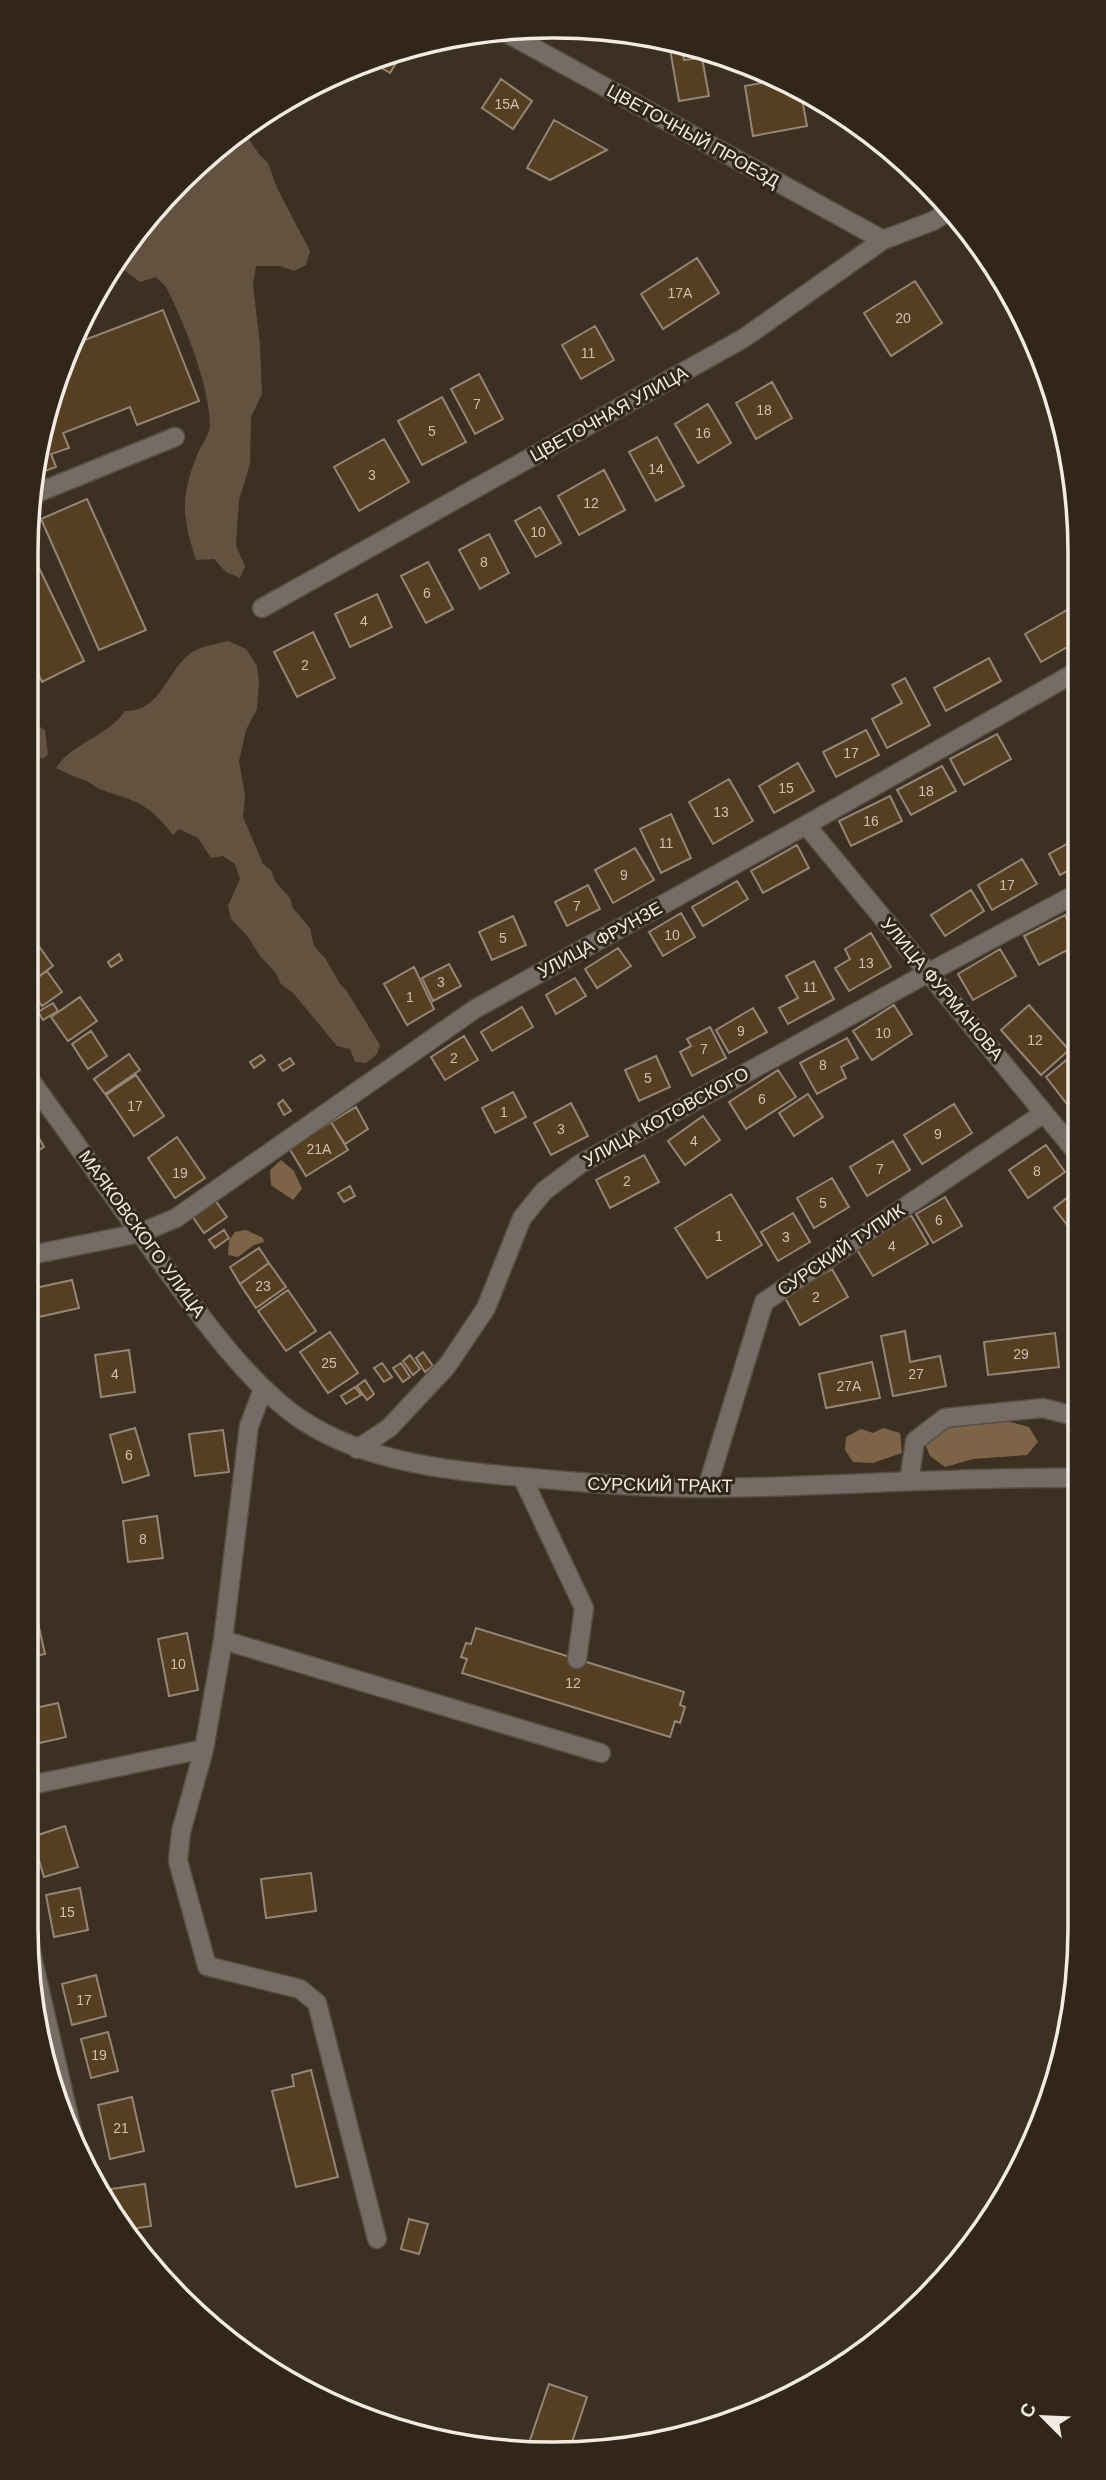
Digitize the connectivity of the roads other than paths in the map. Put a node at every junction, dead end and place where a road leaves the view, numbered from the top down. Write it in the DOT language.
graph roads {
  1 [pos="519,40"];
  2 [pos="941,216"];
  3 [pos="883,240"];
  4 [pos="175,437"];
  5 [pos="43,491"];
  6 [pos="262,608"];
  7 [pos="1068,677"];
  8 [pos="806,825"];
  9 [pos="1068,898"];
  10 [pos="928,972"];
  11 [pos="38,1091"];
  12 [pos="1044,1113"];
  13 [pos="1068,1142"];
  14 [pos="140,1233"];
  15 [pos="38,1254"];
  16 [pos="263,1389"];
  17 [pos="1068,1414"];
  18 [pos="357,1449"];
  19 [pos="522,1477"];
  20 [pos="1068,1478"];
  21 [pos="909,1481"];
  22 [pos="707,1488"];
  23 [pos="223,1640"];
  24 [pos="577,1659"];
  25 [pos="204,1749"];
  26 [pos="601,1753"];
  27 [pos="38,1784"];
  28 [pos="48,2024"];
  29 [pos="53,2046"];
  30 [pos="377,2239"];
  1 -- 3 [label="street, ЦВЕТОЧНЫЙ ПРОЕЗД"];
  2 -- 3 [label="street, ЦВЕТОЧНАЯ УЛИЦА"];
  3 -- 6 [label="street, ЦВЕТОЧНАЯ УЛИЦА"];
  4 -- 5 [label="street"];
  7 -- 8 [label="street, УЛИЦА ФРУНЗЕ"];
  8 -- 10 [label="street, УЛИЦА ФУРМАНОВА"];
  8 -- 14 [label="street, УЛИЦА ФРУНЗЕ"];
  9 -- 10 [label="street, УЛИЦА КОТОВСКОГО"];
  10 -- 12 [label="street, УЛИЦА ФУРМАНОВА"];
  10 -- 18 [label="street, УЛИЦА КОТОВСКОГО"];
  11 -- 14 [label="street, МАЯКОВСКОГО УЛИЦА"];
  12 -- 13 [label="street, УЛИЦА ФУРМАНОВА"];
  12 -- 22 [label="street, СУРСКИЙ ТУПИК"];
  14 -- 15 [label="street, УЛИЦА ФРУНЗЕ"];
  14 -- 16 [label="street, МАЯКОВСКОГО УЛИЦА"];
  16 -- 18 [label="street, СУРСКИЙ ТРАКТ"];
  16 -- 23 [label="street"];
  17 -- 21 [label="street"];
  18 -- 19 [label="street, СУРСКИЙ ТРАКТ"];
  19 -- 22 [label="street, СУРСКИЙ ТРАКТ"];
  19 -- 24 [label="street"];
  20 -- 21 [label="street, СУРСКИЙ ТРАКТ"];
  21 -- 22 [label="street, СУРСКИЙ ТРАКТ"];
  23 -- 25 [label="street"];
  23 -- 26 [label="street"];
  25 -- 27 [label="street"];
  25 -- 30 [label="street"];
  28 -- 29 [label="street"];
}
